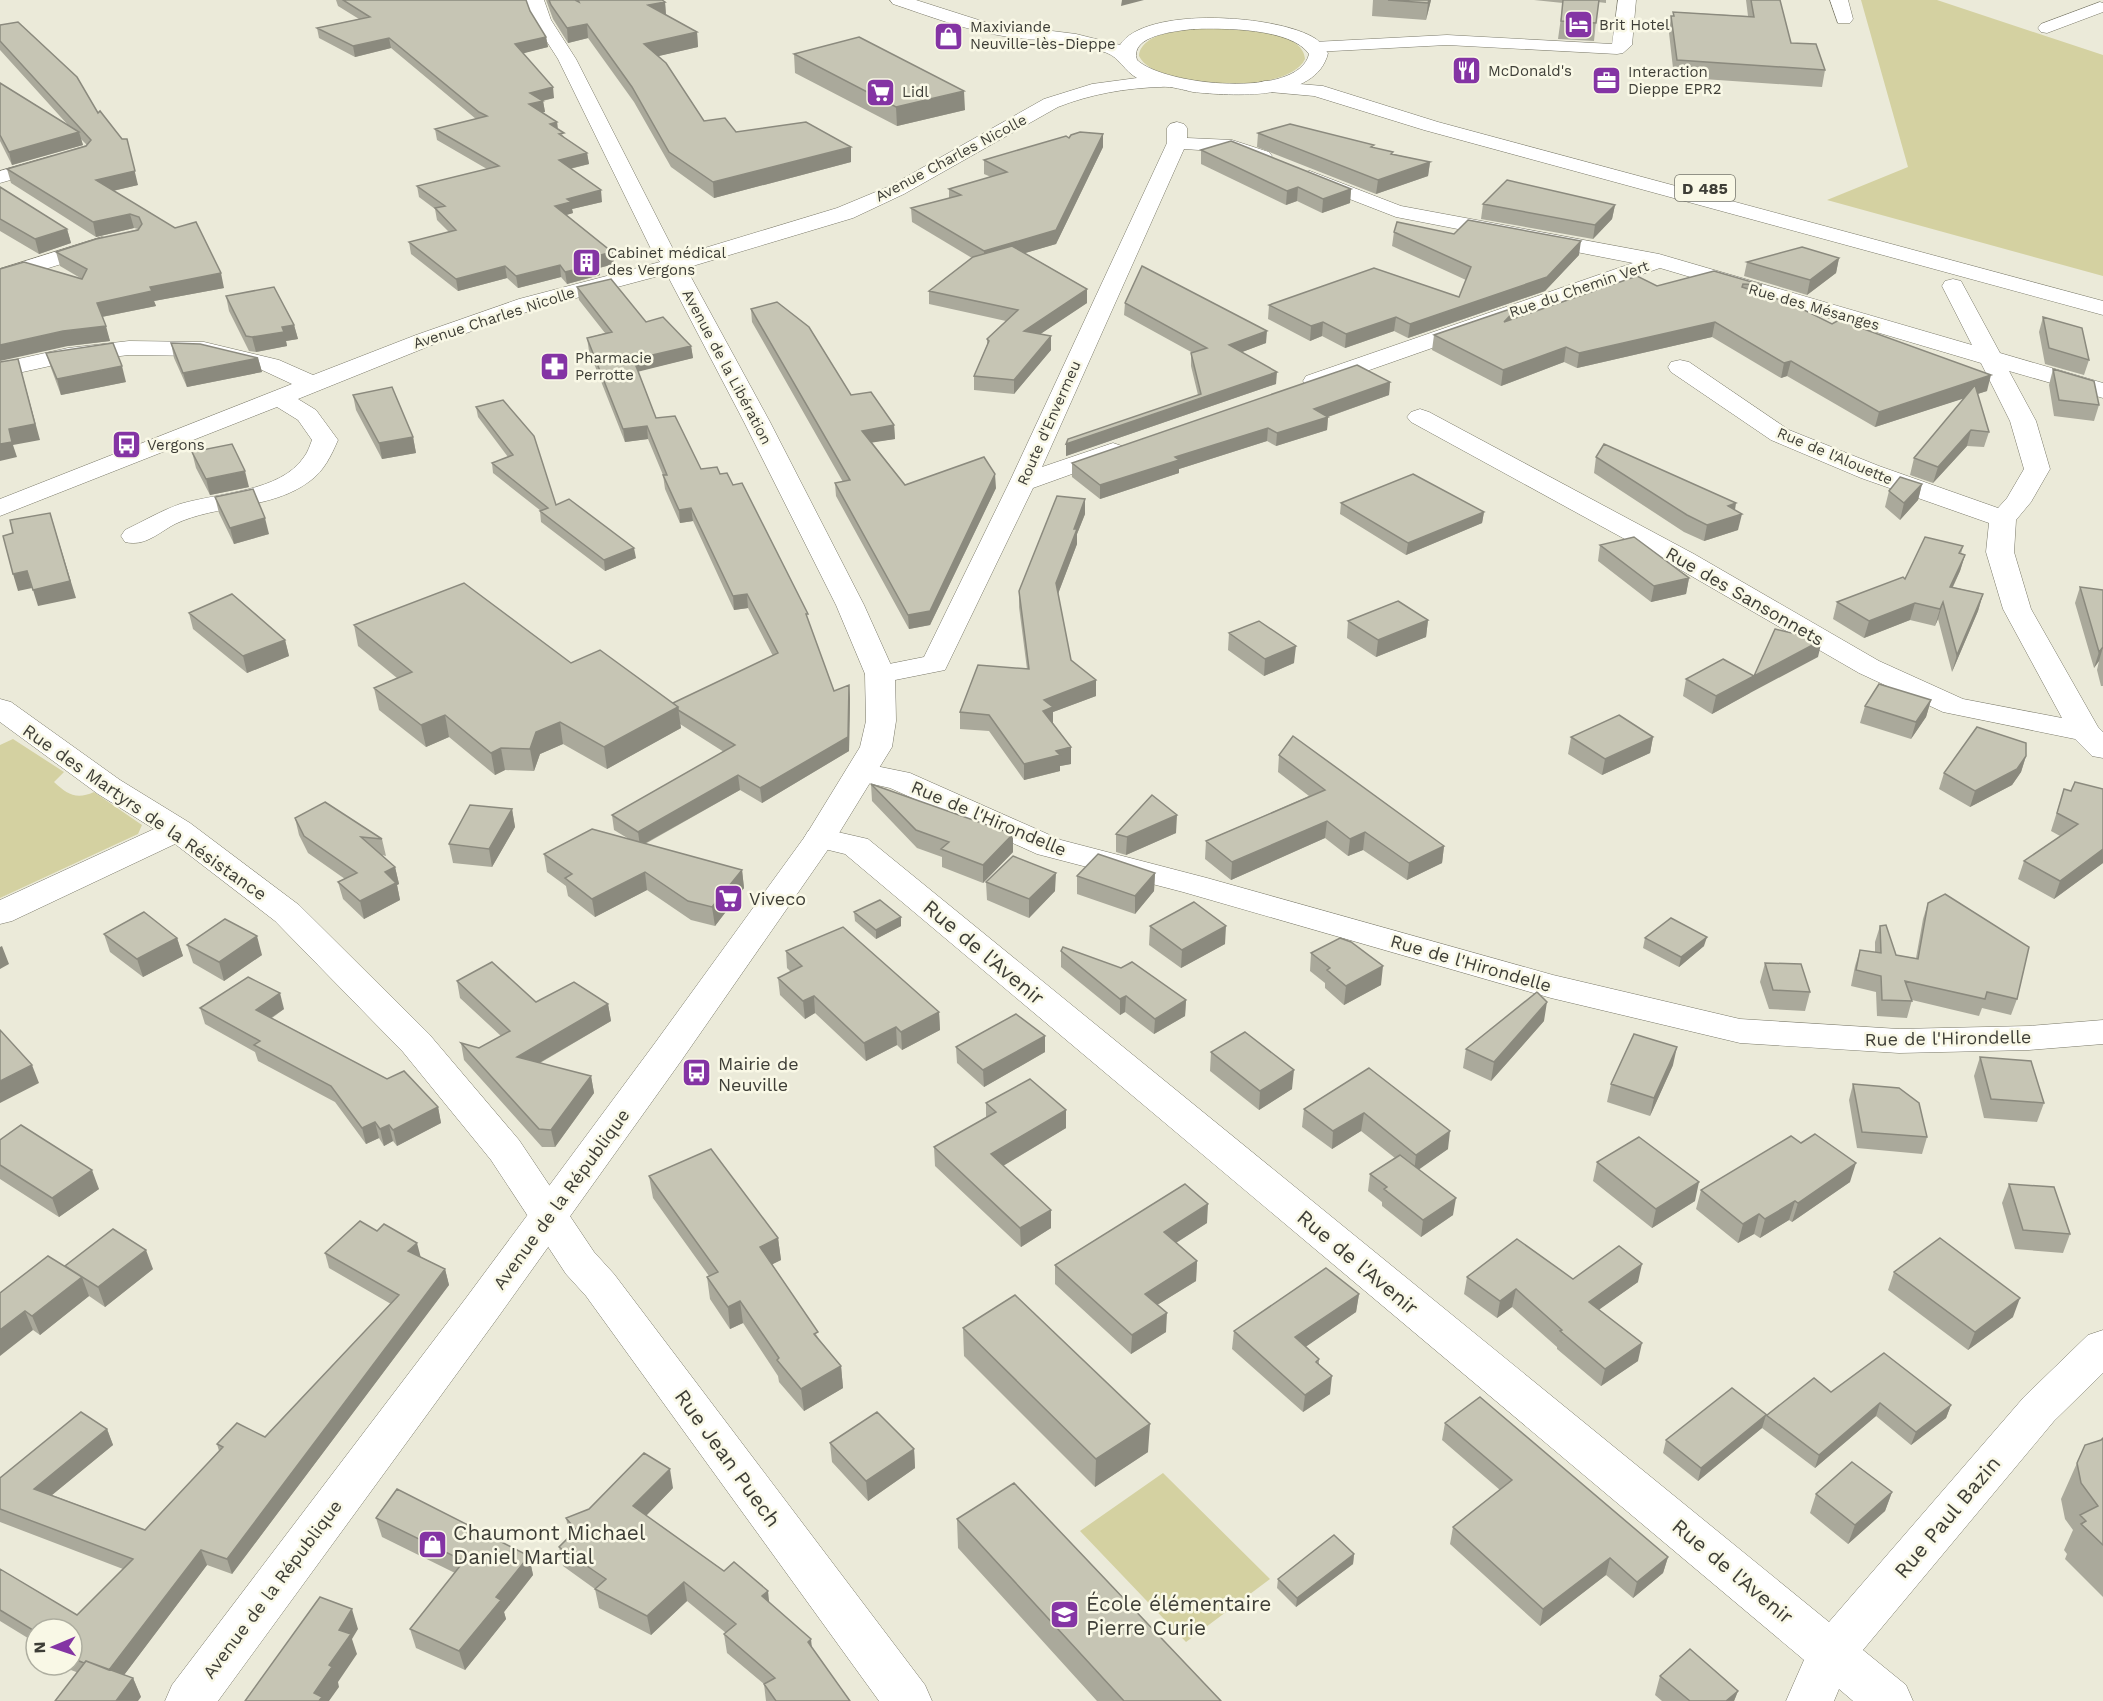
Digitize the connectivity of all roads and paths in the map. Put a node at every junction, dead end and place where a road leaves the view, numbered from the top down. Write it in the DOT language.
graph roads {
  1 [pos="535,0"];
  2 [pos="899,0"];
  3 [pos="934,0"];
  4 [pos="1627,0"];
  5 [pos="1839,0"];
  6 [pos="2080,0"];
  7 [pos="2102,7"];
  8 [pos="1844,20"];
  9 [pos="1216,23"];
  10 [pos="2047,28"];
  11 [pos="1152,32"];
  12 [pos="1284,32"];
  13 [pos="1314,47"];
  14 [pos="1127,58"];
  15 [pos="1311,70"];
  16 [pos="1164,81"];
  17 [pos="1264,87"];
  18 [pos="1086,90"];
  19 [pos="1177,135"];
  20 [pos="72,156"];
  21 [pos="3,186"];
  22 [pos="75,234"];
  23 [pos="123,239"];
  24 [pos="93,246"];
  25 [pos="1659,261"];
  26 [pos="674,265"];
  27 [pos="0,276"];
  28 [pos="1953,286"];
  29 [pos="2103,294"];
  30 [pos="2103,308"];
  31 [pos="1989,358"];
  32 [pos="1680,367"];
  33 [pos="0,370"];
  34 [pos="312,384"];
  35 [pos="1290,389"];
  36 [pos="2103,391"];
  37 [pos="279,398"];
  38 [pos="1420,417"];
  39 [pos="1134,444"];
  40 [pos="1022,483"];
  41 [pos="0,508"];
  42 [pos="2003,519"];
  43 [pos="135,536"];
  44 [pos="880,674"];
  45 [pos="0,708"];
  46 [pos="2094,741"];
  47 [pos="861,772"];
  48 [pos="178,830"];
  49 [pos="820,838"];
  50 [pos="0,913"];
  51 [pos="2103,1032"];
  52 [pos="547,1216"];
  53 [pos="2103,1347"];
  54 [pos="1831,1654"];
  55 [pos="189,1701"];
  56 [pos="908,1701"];
  57 [pos="1810,1701"];
  58 [pos="1889,1701"];
  1 -- 26 [label="main road, Avenue de la Libération"];
  2 -- 14 [label="main road"];
  3 -- 11 [label="main road"];
  4 -- 13 [label="main road"];
  5 -- 8 [label="main road"];
  6 -- 7 [label="main road"];
  7 -- 10 [label="main road"];
  9 -- 11 [label="main road"];
  9 -- 12 [label="main road"];
  9 -- 12 [label="main road"];
  11 -- 14 [label="main road, Avenue Charles Nicolle"];
  12 -- 13 [label="main road"];
  13 -- 15 [label="main road"];
  14 -- 16 [label="main road"];
  14 -- 18 [label="main road, Avenue Charles Nicolle"];
  15 -- 17 [label="main road"];
  15 -- 29 [label="main road, D 485"];
  16 -- 17 [label="main road"];
  16 -- 18 [label="main road, Avenue Charles Nicolle"];
  17 -- 30 [label="main road, D 485"];
  18 -- 26 [label="main road, Avenue Charles Nicolle"];
  19 -- 25 [label="main road, Rue des Mésanges"];
  19 -- 40 [label="main road, Route d'Envermeu"];
  20 -- 21 [label="main road"];
  22 -- 24 [label="main road"];
  23 -- 24 [label="main road"];
  24 -- 27 [label="main road"];
  25 -- 31 [label="main road, Rue des Mésanges"];
  25 -- 35 [label="main road, Rue du Chemin Vert"];
  26 -- 34 [label="main road, Avenue Charles Nicolle"];
  26 -- 44 [label="main road, Avenue de la Libération"];
  28 -- 31 [label="main road"];
  31 -- 36 [label="main road, Rue des Mésanges"];
  31 -- 42 [label="main road"];
  32 -- 42 [label="main road, Rue de l'Alouette"];
  33 -- 34 [label="main road"];
  34 -- 37 [label="main road, Avenue Charles Nicolle"];
  37 -- 41 [label="main road, Avenue Charles Nicolle"];
  37 -- 43 [label="main road"];
  38 -- 46 [label="main road, Rue des Sansonnets"];
  39 -- 40 [label="main road"];
  40 -- 44 [label="main road, Route d'Envermeu"];
  42 -- 46 [label="main road"];
  44 -- 47 [label="main road, Avenue de la République"];
  45 -- 48 [label="main road, Rue des Martyrs de la Résistance"];
  47 -- 49 [label="main road, Avenue de la République"];
  47 -- 51 [label="main road, Rue de l'Hirondelle"];
  48 -- 50 [label="main road"];
  48 -- 52 [label="main road, Rue des Martyrs de la Résistance"];
  49 -- 52 [label="main road, Avenue de la République"];
  49 -- 54 [label="main road, Rue de l'Avenir"];
  52 -- 55 [label="main road, Avenue de la République"];
  52 -- 56 [label="main road, Rue Jean Puech"];
  53 -- 54 [label="main road, Rue Paul Bazin"];
  54 -- 57 [label="main road, Rue Paul Bazin"];
  54 -- 58 [label="main road, Rue de l'Avenir"];
}
